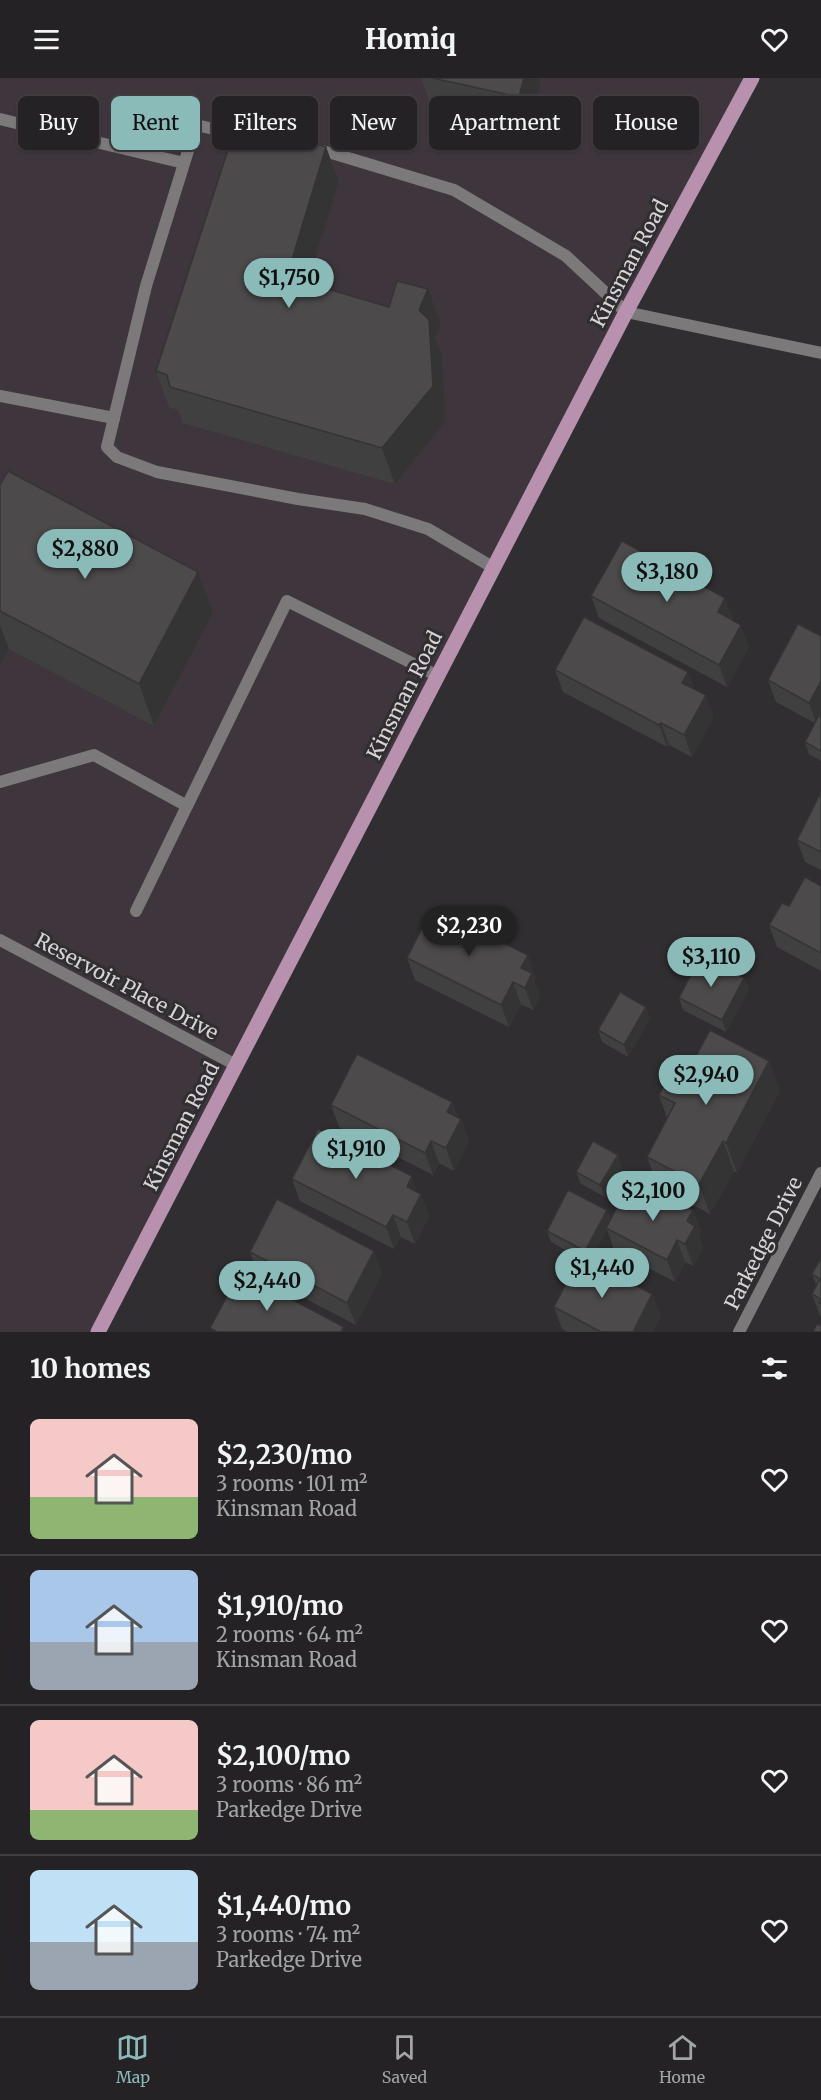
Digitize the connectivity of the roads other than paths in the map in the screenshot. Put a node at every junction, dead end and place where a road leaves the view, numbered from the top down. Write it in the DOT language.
graph roads {
  1 [pos="752,78"];
  2 [pos="0,119"];
  3 [pos="212,129"];
  4 [pos="317,150"];
  5 [pos="184,163"];
  6 [pos="626,312"];
  7 [pos="821,353"];
  8 [pos="0,396"];
  9 [pos="114,418"];
  10 [pos="494,568"];
  11 [pos="438,676"];
  12 [pos="0,782"];
  13 [pos="187,806"];
  14 [pos="136,911"];
  15 [pos="0,940"];
  16 [pos="236,1065"];
  17 [pos="821,1173"];
  18 [pos="98,1332"];
  19 [pos="739,1332"];
  1 -- 6 [label="main road, Kinsman Road"];
  2 -- 5 [label="street"];
  3 -- 5 [label="street"];
  4 -- 6 [label="street"];
  5 -- 9 [label="street"];
  6 -- 7 [label="street"];
  6 -- 10 [label="main road, Kinsman Road"];
  8 -- 9 [label="street"];
  9 -- 10 [label="street"];
  10 -- 11 [label="main road, Kinsman Road"];
  11 -- 13 [label="street"];
  11 -- 16 [label="main road, Kinsman Road"];
  12 -- 13 [label="street"];
  13 -- 14 [label="street"];
  15 -- 16 [label="street, Reservoir Place Drive"];
  16 -- 18 [label="main road, Kinsman Road"];
  17 -- 19 [label="street, Parkedge Drive"];
}
